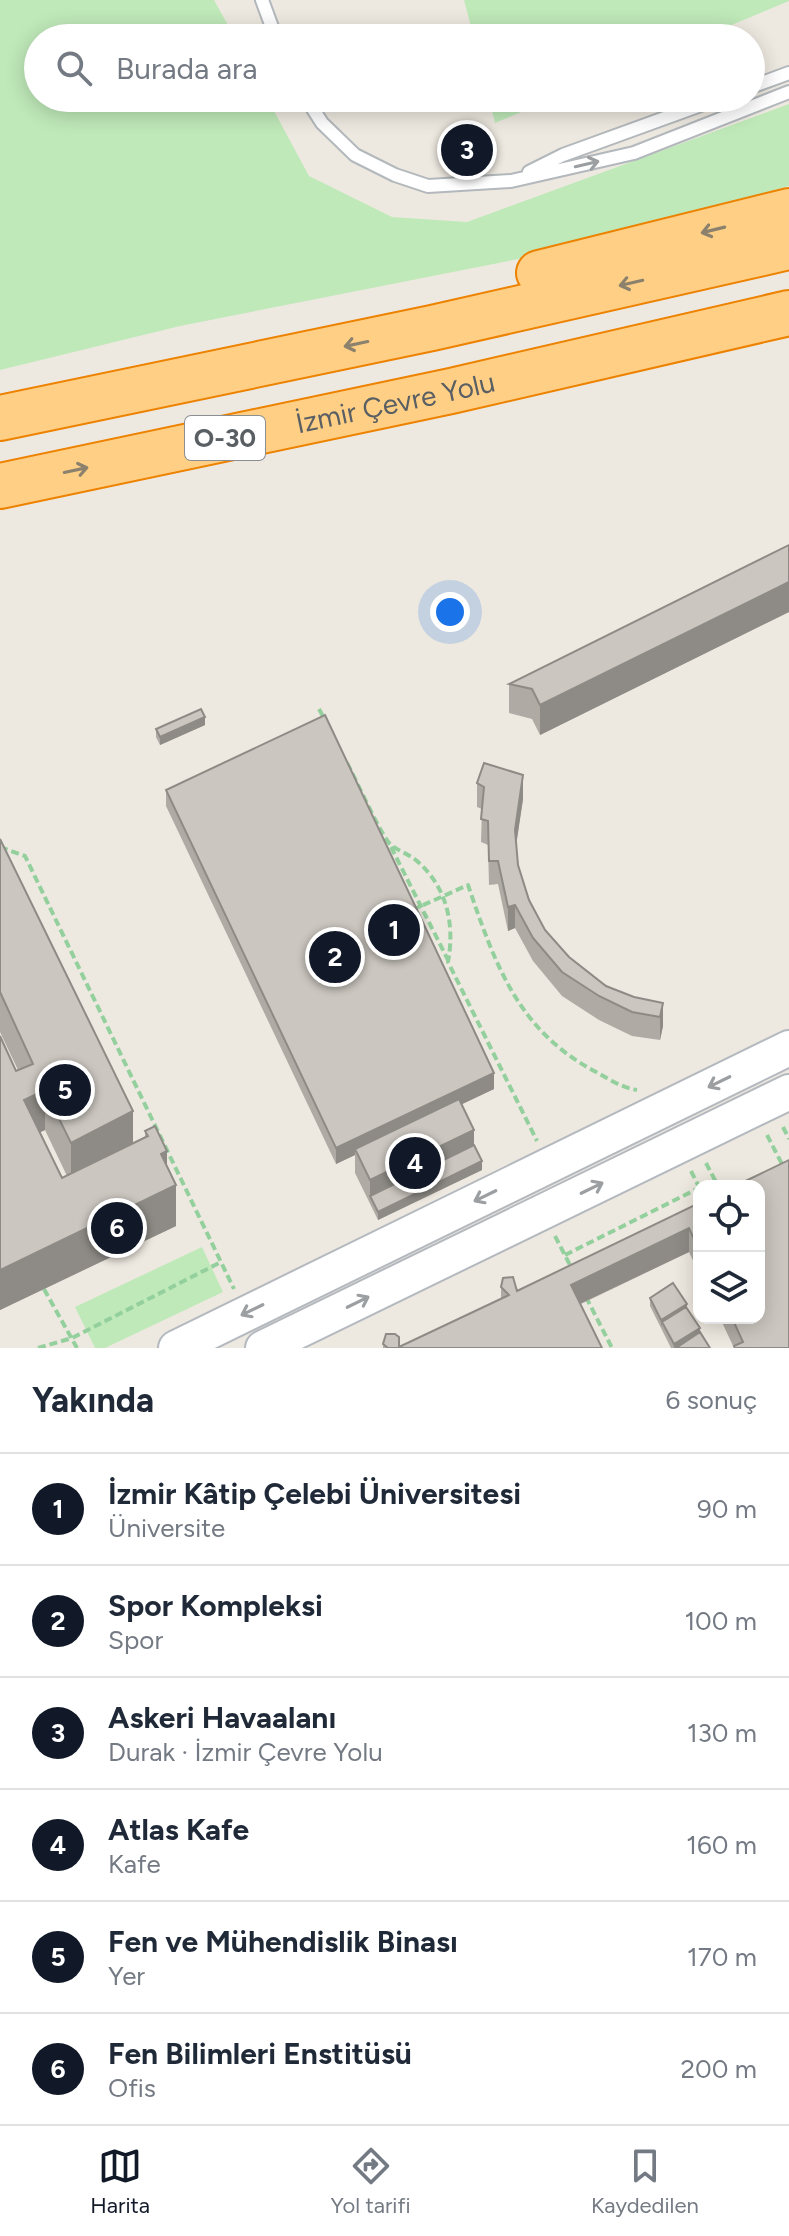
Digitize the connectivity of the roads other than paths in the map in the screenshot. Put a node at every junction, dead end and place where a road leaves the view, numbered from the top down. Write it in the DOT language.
graph roads {
  1 [pos="262,0"];
  2 [pos="271,24"];
  3 [pos="789,73"];
  4 [pos="765,82"];
  5 [pos="789,92"];
  6 [pos="765,101"];
  7 [pos="315,112"];
  8 [pos="681,112"];
  9 [pos="738,112"];
  10 [pos="511,181"];
  11 [pos="789,211"];
  12 [pos="789,247"];
  13 [pos="789,313"];
  14 [pos="432,328"];
  15 [pos="789,335"];
  16 [pos="451,391"];
  17 [pos="0,418"];
  18 [pos="0,486"];
  19 [pos="789,1048"];
  20 [pos="789,1092"];
  21 [pos="176,1348"];
  22 [pos="263,1348"];
  1 -- 2 [label="lane"];
  3 -- 4 [label="lane"];
  6 -- 5 [label="lane, one-way"];
  7 -- 10 [label="lane"];
  8 -- 10 [label="lane"];
  10 -- 9 [label="lane, one-way"];
  11 -- 14 [label="highway, one-way"];
  12 -- 14 [label="highway, O-30, one-way"];
  13 -- 16 [label="highway, İzmir Çevre Yolu / O-30"];
  14 -- 17 [label="highway, O-30, one-way"];
  15 -- 16 [label="highway"];
  18 -- 16 [label="highway, İzmir Çevre Yolu / O-30, one-way"];
  19 -- 21 [label="street, one-way"];
  22 -- 20 [label="street, one-way"];
}
